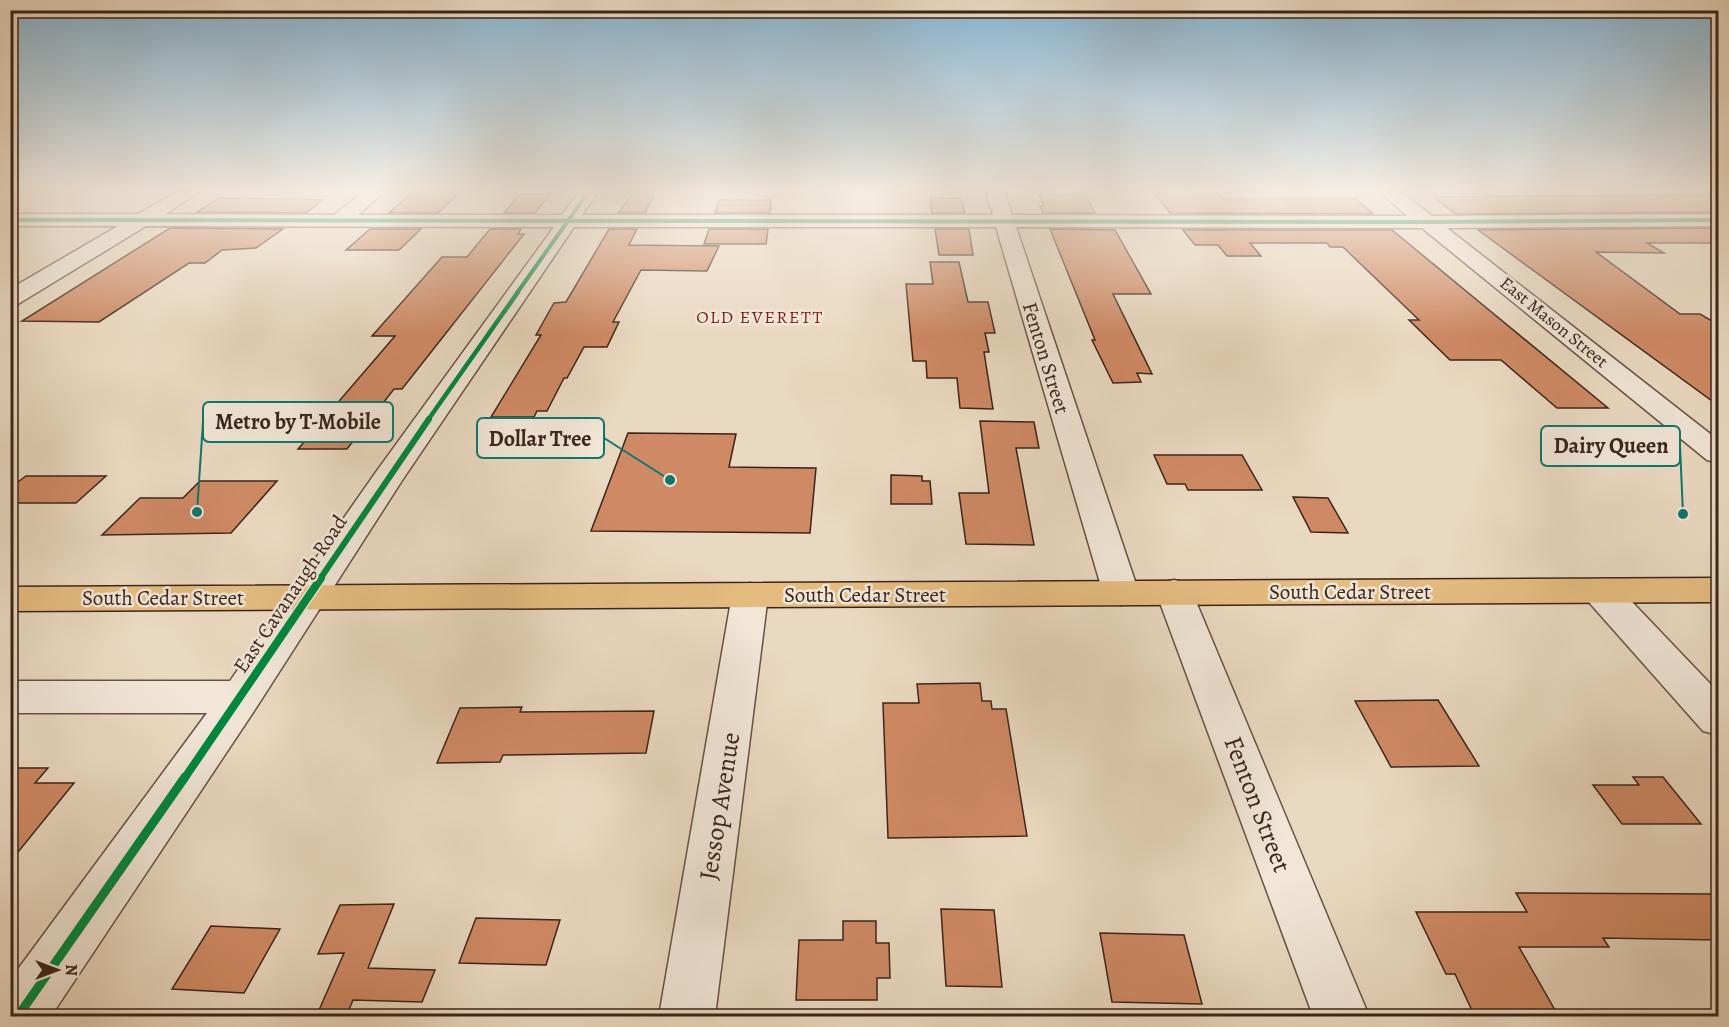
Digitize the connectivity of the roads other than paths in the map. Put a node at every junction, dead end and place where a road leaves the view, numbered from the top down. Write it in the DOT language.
graph roads {
  1 [pos="111,239"];
  2 [pos="555,239"];
  3 [pos="1009,239"];
  4 [pos="1449,239"];
  5 [pos="10,299"];
  6 [pos="1719,454"];
  7 [pos="1719,590"];
  8 [pos="1600,591"];
  9 [pos="1121,592"];
  10 [pos="1174,592"];
  11 [pos="750,595"];
  12 [pos="306,598"];
  13 [pos="10,599"];
  14 [pos="10,697"];
  15 [pos="241,697"];
  16 [pos="1719,719"];
  17 [pos="18,1017"];
  18 [pos="687,1017"];
  19 [pos="1341,1017"];
  1 -- 5 [label="street"];
  2 -- 12 [label="street, East Cavanaugh Road"];
  3 -- 9 [label="street, Fenton Street"];
  4 -- 6 [label="street, East Mason Street"];
  7 -- 8 [label="main road, South Cedar Street"];
  8 -- 10 [label="main road, South Cedar Street"];
  8 -- 16 [label="street"];
  9 -- 10 [label="main road, South Cedar Street"];
  9 -- 11 [label="main road, South Cedar Street"];
  10 -- 19 [label="street, Fenton Street"];
  11 -- 12 [label="main road, South Cedar Street"];
  11 -- 18 [label="street, Jessop Avenue"];
  12 -- 13 [label="main road, South Cedar Street"];
  12 -- 15 [label="street, East Cavanaugh Road"];
  14 -- 15 [label="street"];
  15 -- 17 [label="street, East Cavanaugh Road"];
}
